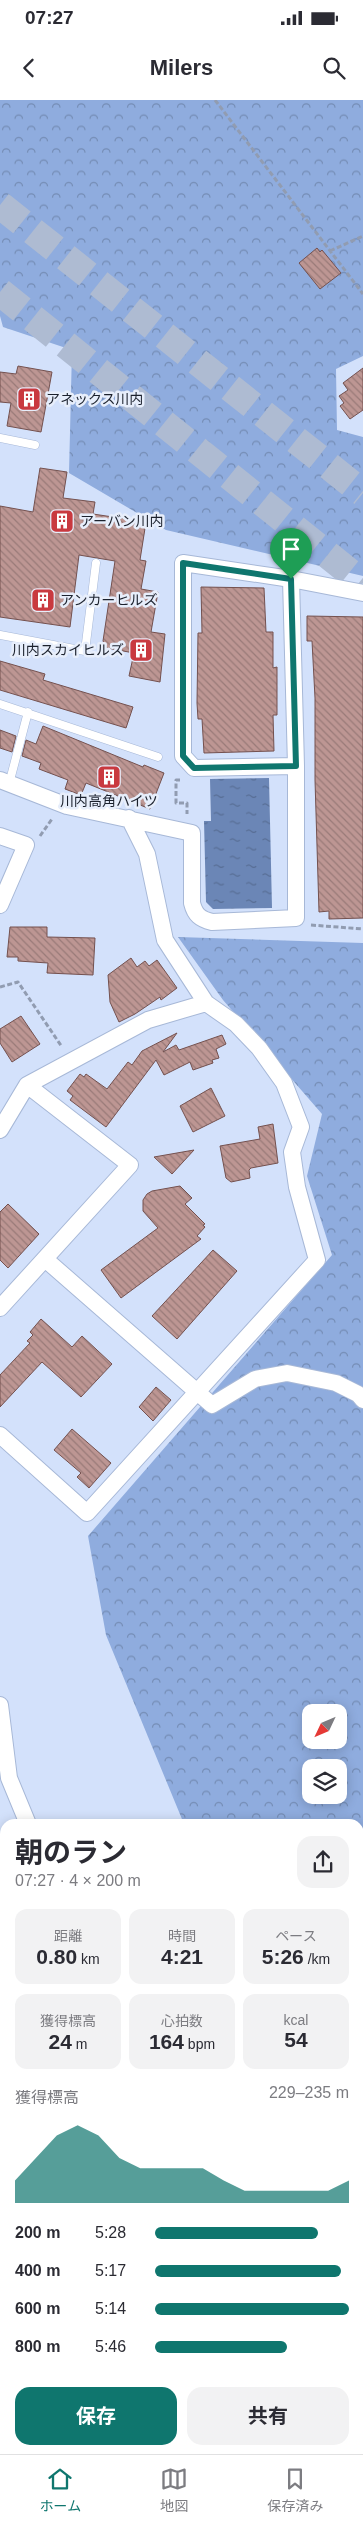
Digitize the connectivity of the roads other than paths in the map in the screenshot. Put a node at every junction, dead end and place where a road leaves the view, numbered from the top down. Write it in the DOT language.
graph roads {
  1 [pos="0,438"];
  2 [pos="35,445"];
  3 [pos="96,563"];
  4 [pos="291,579"];
  5 [pos="363,593"];
  6 [pos="0,635"];
  7 [pos="0,704"];
  8 [pos="28,712"];
  9 [pos="158,757"];
  10 [pos="296,766"];
  11 [pos="4,782"];
  12 [pos="129,818"];
  13 [pos="0,836"];
  14 [pos="0,905"];
  15 [pos="206,1003"];
  16 [pos="27,1084"];
  17 [pos="0,1130"];
  18 [pos="45,1259"];
  19 [pos="0,1308"];
  20 [pos="199,1392"];
  21 [pos="363,1400"];
  22 [pos="0,1435"];
  23 [pos="0,1705"];
  24 [pos="26,1819"];
  1 -- 2 [label="lane"];
  3 -- 6 [label="lane"];
  4 -- 5 [label="street"];
  4 -- 10 [label="street"];
  4 -- 10 [label="street"];
  7 -- 8 [label="lane"];
  8 -- 9 [label="lane"];
  8 -- 11 [label="lane"];
  10 -- 12 [label="street"];
  11 -- 12 [label="street"];
  12 -- 15 [label="street"];
  13 -- 14 [label="street"];
  15 -- 16 [label="street"];
  15 -- 20 [label="street"];
  16 -- 17 [label="street"];
  16 -- 18 [label="street"];
  18 -- 19 [label="street"];
  18 -- 20 [label="street"];
  20 -- 21 [label="street"];
  20 -- 22 [label="street"];
  23 -- 24 [label="street"];
}
